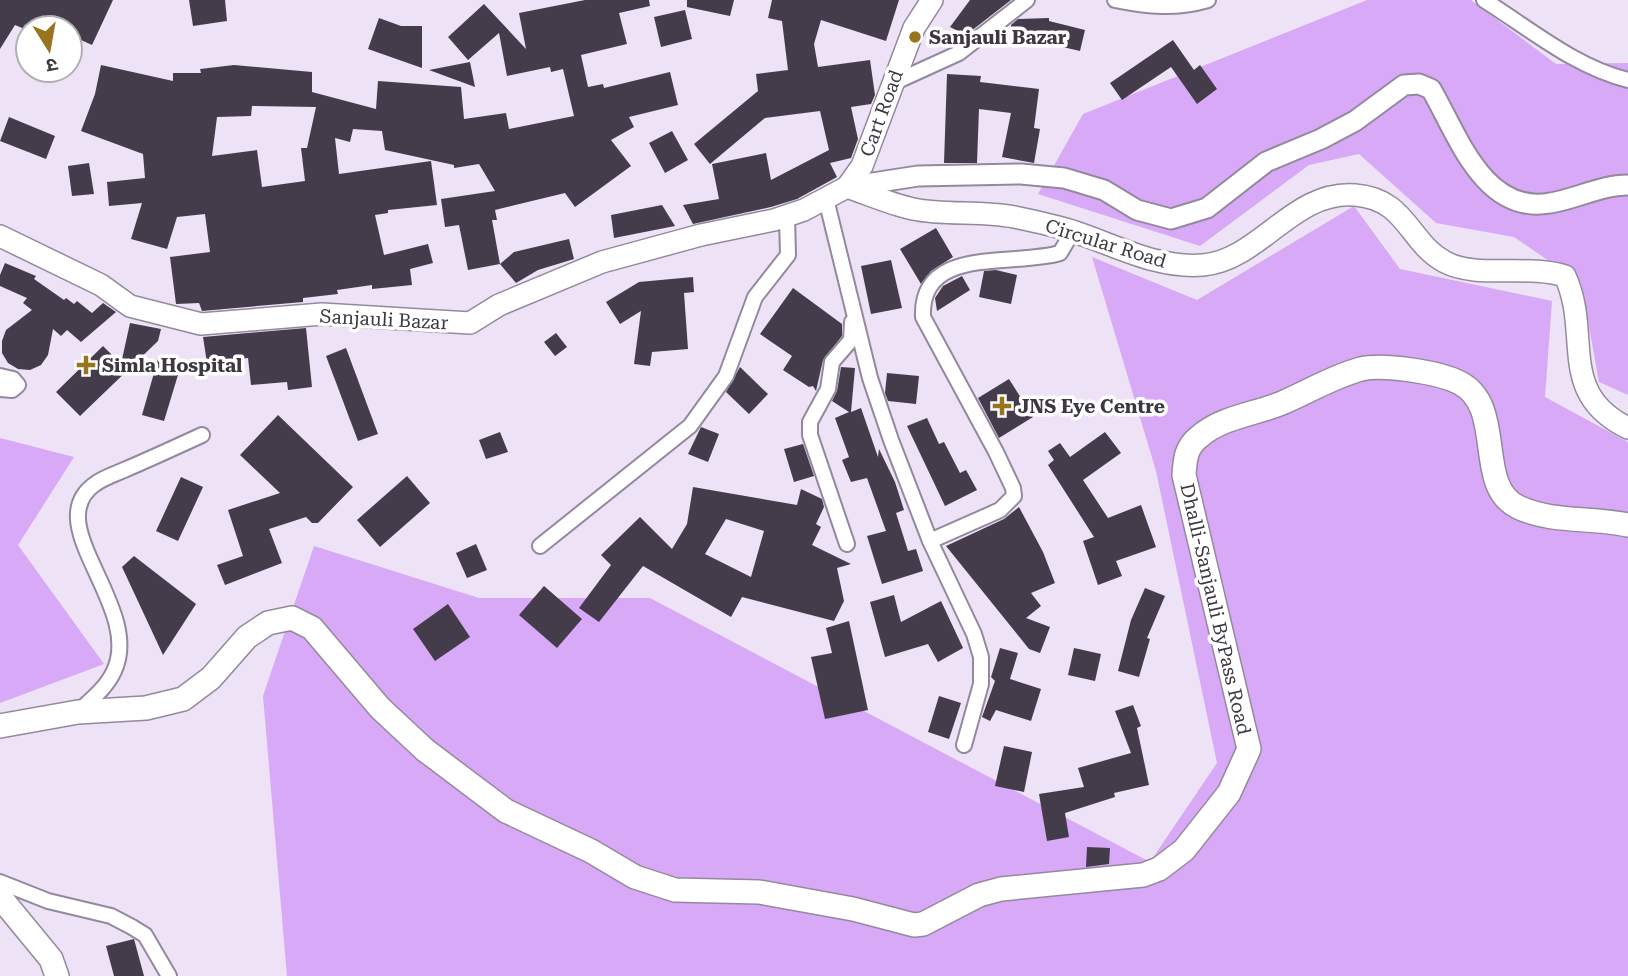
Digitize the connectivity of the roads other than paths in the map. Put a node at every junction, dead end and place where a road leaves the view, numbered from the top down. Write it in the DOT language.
graph roads {
  1 [pos="932,0"];
  2 [pos="1027,0"];
  3 [pos="1115,0"];
  4 [pos="1208,0"];
  5 [pos="1485,0"];
  6 [pos="1628,80"];
  7 [pos="890,85"];
  8 [pos="1628,185"];
  9 [pos="847,187"];
  10 [pos="826,199"];
  11 [pos="787,216"];
  12 [pos="1073,231"];
  13 [pos="0,236"];
  14 [pos="852,303"];
  15 [pos="0,376"];
  16 [pos="0,389"];
  17 [pos="1628,428"];
  18 [pos="202,435"];
  19 [pos="1628,525"];
  20 [pos="930,541"];
  21 [pos="847,544"];
  22 [pos="540,546"];
  23 [pos="78,712"];
  24 [pos="0,726"];
  25 [pos="964,745"];
  26 [pos="0,881"];
  27 [pos="0,897"];
  28 [pos="57,976"];
  29 [pos="169,976"];
  1 -- 7 [label="main road, Cart Road"];
  2 -- 7 [label="street"];
  3 -- 4 [label="street"];
  5 -- 6 [label="street"];
  7 -- 9 [label="main road, Cart Road"];
  8 -- 9 [label="street"];
  9 -- 10 [label="main road, Sanjauli Bazar"];
  9 -- 12 [label="main road, Circular Road"];
  10 -- 11 [label="main road, Sanjauli Bazar"];
  10 -- 14 [label="street"];
  11 -- 13 [label="main road, Sanjauli Bazar"];
  11 -- 22 [label="street"];
  12 -- 17 [label="main road, Circular Road"];
  12 -- 20 [label="street"];
  14 -- 20 [label="street"];
  14 -- 21 [label="street"];
  15 -- 16 [label="street"];
  18 -- 23 [label="street"];
  19 -- 23 [label="main road, Dhalli-Sanjauli ByPass Road"];
  20 -- 25 [label="street"];
  23 -- 24 [label="main road, Dhalli-Sanjauli ByPass Road"];
  26 -- 29 [label="street"];
  27 -- 28 [label="main road"];
}
